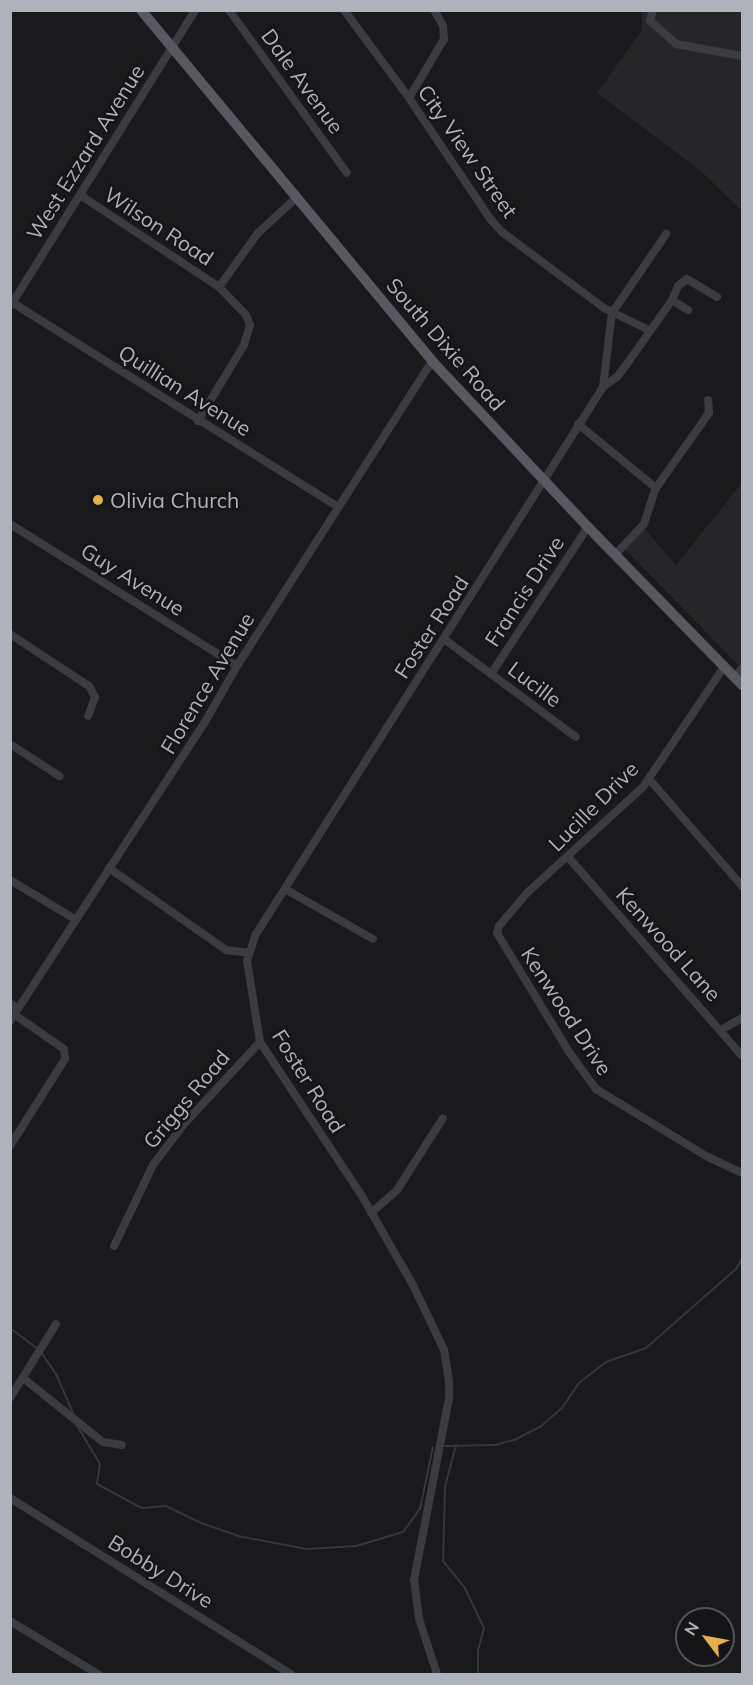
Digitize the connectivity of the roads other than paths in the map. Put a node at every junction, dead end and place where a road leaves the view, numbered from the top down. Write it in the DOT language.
graph roads {
  1 [pos="141,10"];
  2 [pos="195,10"];
  3 [pos="229,10"];
  4 [pos="344,10"];
  5 [pos="434,10"];
  6 [pos="653,10"];
  7 [pos="172,48"];
  8 [pos="742,56"];
  9 [pos="409,98"];
  10 [pos="347,173"];
  11 [pos="80,195"];
  12 [pos="296,198"];
  13 [pos="666,234"];
  14 [pos="219,287"];
  15 [pos="717,297"];
  16 [pos="672,300"];
  17 [pos="12,304"];
  18 [pos="688,310"];
  19 [pos="612,313"];
  20 [pos="649,330"];
  21 [pos="432,362"];
  22 [pos="603,387"];
  23 [pos="708,400"];
  24 [pos="198,421"];
  25 [pos="578,424"];
  26 [pos="544,482"];
  27 [pos="656,488"];
  28 [pos="338,507"];
  29 [pos="10,524"];
  30 [pos="588,527"];
  31 [pos="615,555"];
  32 [pos="10,634"];
  33 [pos="444,639"];
  34 [pos="237,666"];
  35 [pos="724,667"];
  36 [pos="742,668"];
  37 [pos="491,674"];
  38 [pos="739,681"];
  39 [pos="88,716"];
  40 [pos="576,737"];
  41 [pos="10,744"];
  42 [pos="59,776"];
  43 [pos="649,779"];
  44 [pos="568,857"];
  45 [pos="109,868"];
  46 [pos="10,880"];
  47 [pos="742,886"];
  48 [pos="285,889"];
  49 [pos="75,919"];
  50 [pos="497,930"];
  51 [pos="374,939"];
  52 [pos="249,953"];
  53 [pos="14,1012"];
  54 [pos="742,1018"];
  55 [pos="721,1030"];
  56 [pos="260,1042"];
  57 [pos="742,1056"];
  58 [pos="442,1118"];
  59 [pos="10,1146"];
  60 [pos="742,1173"];
  61 [pos="371,1213"];
  62 [pos="114,1246"];
  63 [pos="56,1324"];
  64 [pos="23,1378"];
  65 [pos="10,1398"];
  66 [pos="122,1445"];
  67 [pos="10,1498"];
  68 [pos="10,1621"];
  69 [pos="98,1674"];
  70 [pos="291,1674"];
  71 [pos="437,1674"];
  1 -- 7 [label="main road, South Dixie Road"];
  2 -- 7 [label="street, West Ezzard Avenue"];
  3 -- 10 [label="street, Dale Avenue"];
  4 -- 9 [label="street, City View Street"];
  5 -- 9 [label="street"];
  6 -- 8 [label="street"];
  7 -- 11 [label="street, West Ezzard Avenue"];
  7 -- 12 [label="main road, South Dixie Road"];
  9 -- 19 [label="street, City View Street"];
  11 -- 14 [label="street, Wilson Road"];
  11 -- 17 [label="street, West Ezzard Avenue"];
  12 -- 14 [label="street"];
  12 -- 21 [label="main road, South Dixie Road"];
  13 -- 19 [label="street"];
  14 -- 24 [label="street, Wilson Road"];
  15 -- 16 [label="street"];
  16 -- 18 [label="street"];
  16 -- 20 [label="street"];
  17 -- 24 [label="street, Quillian Avenue"];
  19 -- 20 [label="street, City View Street"];
  19 -- 22 [label="street"];
  20 -- 22 [label="street"];
  21 -- 26 [label="main road, South Dixie Road"];
  21 -- 28 [label="street, Florence Avenue"];
  22 -- 25 [label="street"];
  23 -- 27 [label="street"];
  24 -- 28 [label="street, Quillian Avenue"];
  25 -- 26 [label="street"];
  25 -- 27 [label="street"];
  26 -- 30 [label="main road, South Dixie Road"];
  26 -- 33 [label="street, Foster Road"];
  27 -- 31 [label="street"];
  28 -- 34 [label="street, Florence Avenue"];
  29 -- 34 [label="street, Guy Avenue"];
  30 -- 31 [label="main road, South Dixie Road"];
  30 -- 37 [label="street, Francis Drive"];
  31 -- 35 [label="main road, South Dixie Road"];
  32 -- 39 [label="street"];
  33 -- 37 [label="street, Lucille"];
  33 -- 48 [label="street, Foster Road"];
  34 -- 45 [label="street, Florence Avenue"];
  35 -- 38 [label="main road, South Dixie Road"];
  35 -- 43 [label="street, Lucille Drive"];
  36 -- 38 [label="street"];
  37 -- 40 [label="street, Lucille"];
  41 -- 42 [label="street"];
  43 -- 44 [label="street, Lucille Drive"];
  43 -- 47 [label="street"];
  44 -- 50 [label="street, Lucille Drive"];
  44 -- 55 [label="street, Kenwood Lane"];
  45 -- 49 [label="street, Florence Avenue"];
  45 -- 52 [label="street"];
  46 -- 49 [label="street"];
  48 -- 51 [label="street"];
  48 -- 52 [label="street, Foster Road"];
  49 -- 53 [label="street, Florence Avenue"];
  50 -- 60 [label="street, Kenwood Drive"];
  52 -- 56 [label="street, Foster Road"];
  53 -- 59 [label="street"];
  54 -- 55 [label="street"];
  55 -- 57 [label="street, Kenwood Lane"];
  56 -- 61 [label="street, Foster Road"];
  56 -- 62 [label="street, Griggs Road"];
  58 -- 61 [label="street"];
  61 -- 71 [label="street, Foster Road"];
  63 -- 64 [label="street"];
  64 -- 65 [label="street"];
  64 -- 66 [label="street"];
  67 -- 70 [label="street, Bobby Drive"];
  68 -- 69 [label="street"];
}
